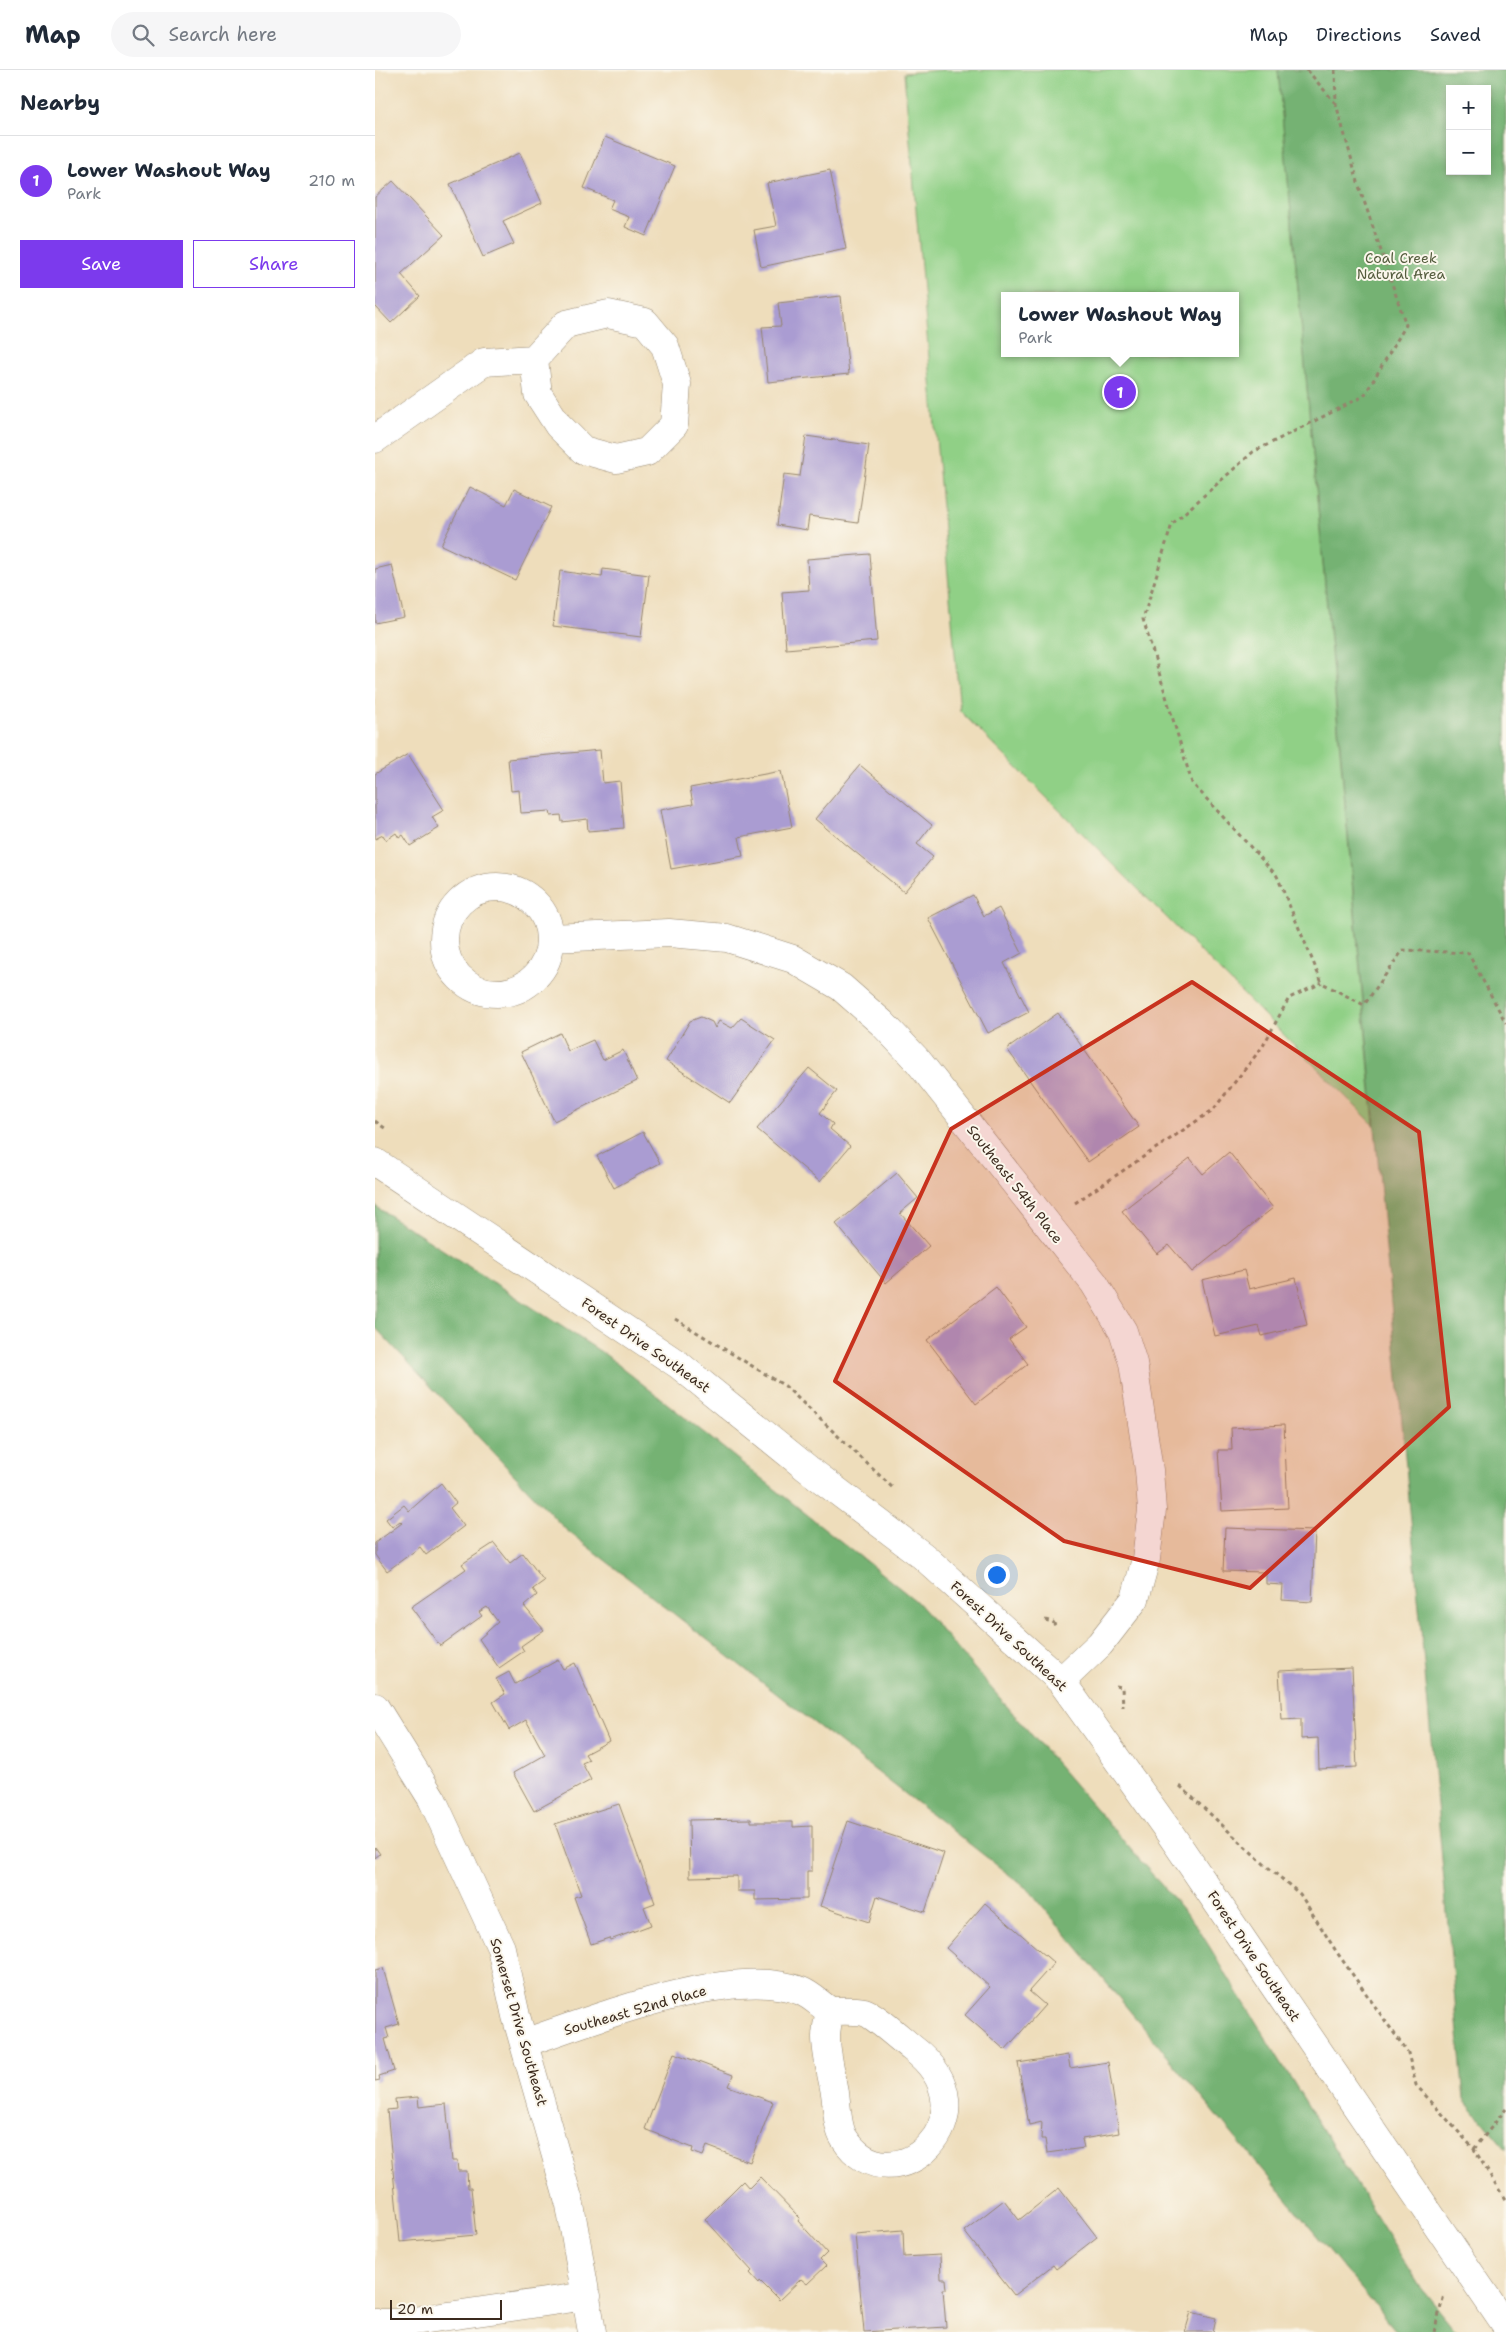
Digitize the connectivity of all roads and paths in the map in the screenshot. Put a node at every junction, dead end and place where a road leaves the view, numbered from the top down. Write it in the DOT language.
graph roads {
  1 [pos="1307,70"];
  2 [pos="1335,70"];
  3 [pos="1336,104"];
  4 [pos="534,359"];
  5 [pos="375,439"];
  6 [pos="550,938"];
  7 [pos="1322,983"];
  8 [pos="1506,1023"];
  9 [pos="375,1162"];
  10 [pos="1075,1203"];
  11 [pos="1061,1681"];
  12 [pos="1116,1686"];
  13 [pos="375,1707"];
  14 [pos="1124,1710"];
  15 [pos="1177,1783"];
  16 [pos="829,2011"];
  17 [pos="525,2043"];
  18 [pos="1506,2109"];
  19 [pos="1474,2149"];
  20 [pos="1506,2201"];
  21 [pos="587,2296"];
  22 [pos="375,2323"];
  23 [pos="1506,2326"];
  24 [pos="592,2332"];
  1 -- 3 [label="path"];
  2 -- 3 [label="path"];
  3 -- 7 [label="path"];
  4 -- 4 [label="street"];
  4 -- 5 [label="street"];
  6 -- 11 [label="street, Southeast 54th Place"];
  7 -- 8 [label="path"];
  7 -- 10 [label="path"];
  9 -- 11 [label="street, Forest Drive Southeast"];
  11 -- 23 [label="street, Forest Drive Southeast"];
  12 -- 14 [label="path"];
  13 -- 17 [label="street, Somerset Drive Southeast"];
  15 -- 19 [label="path"];
  16 -- 16 [label="street"];
  16 -- 17 [label="street, Southeast 52nd Place"];
  17 -- 21 [label="street, Somerset Drive Southeast"];
  18 -- 19 [label="path"];
  19 -- 20 [label="path"];
  21 -- 22 [label="street"];
  21 -- 24 [label="street, Somerset Drive Southeast"];
}
